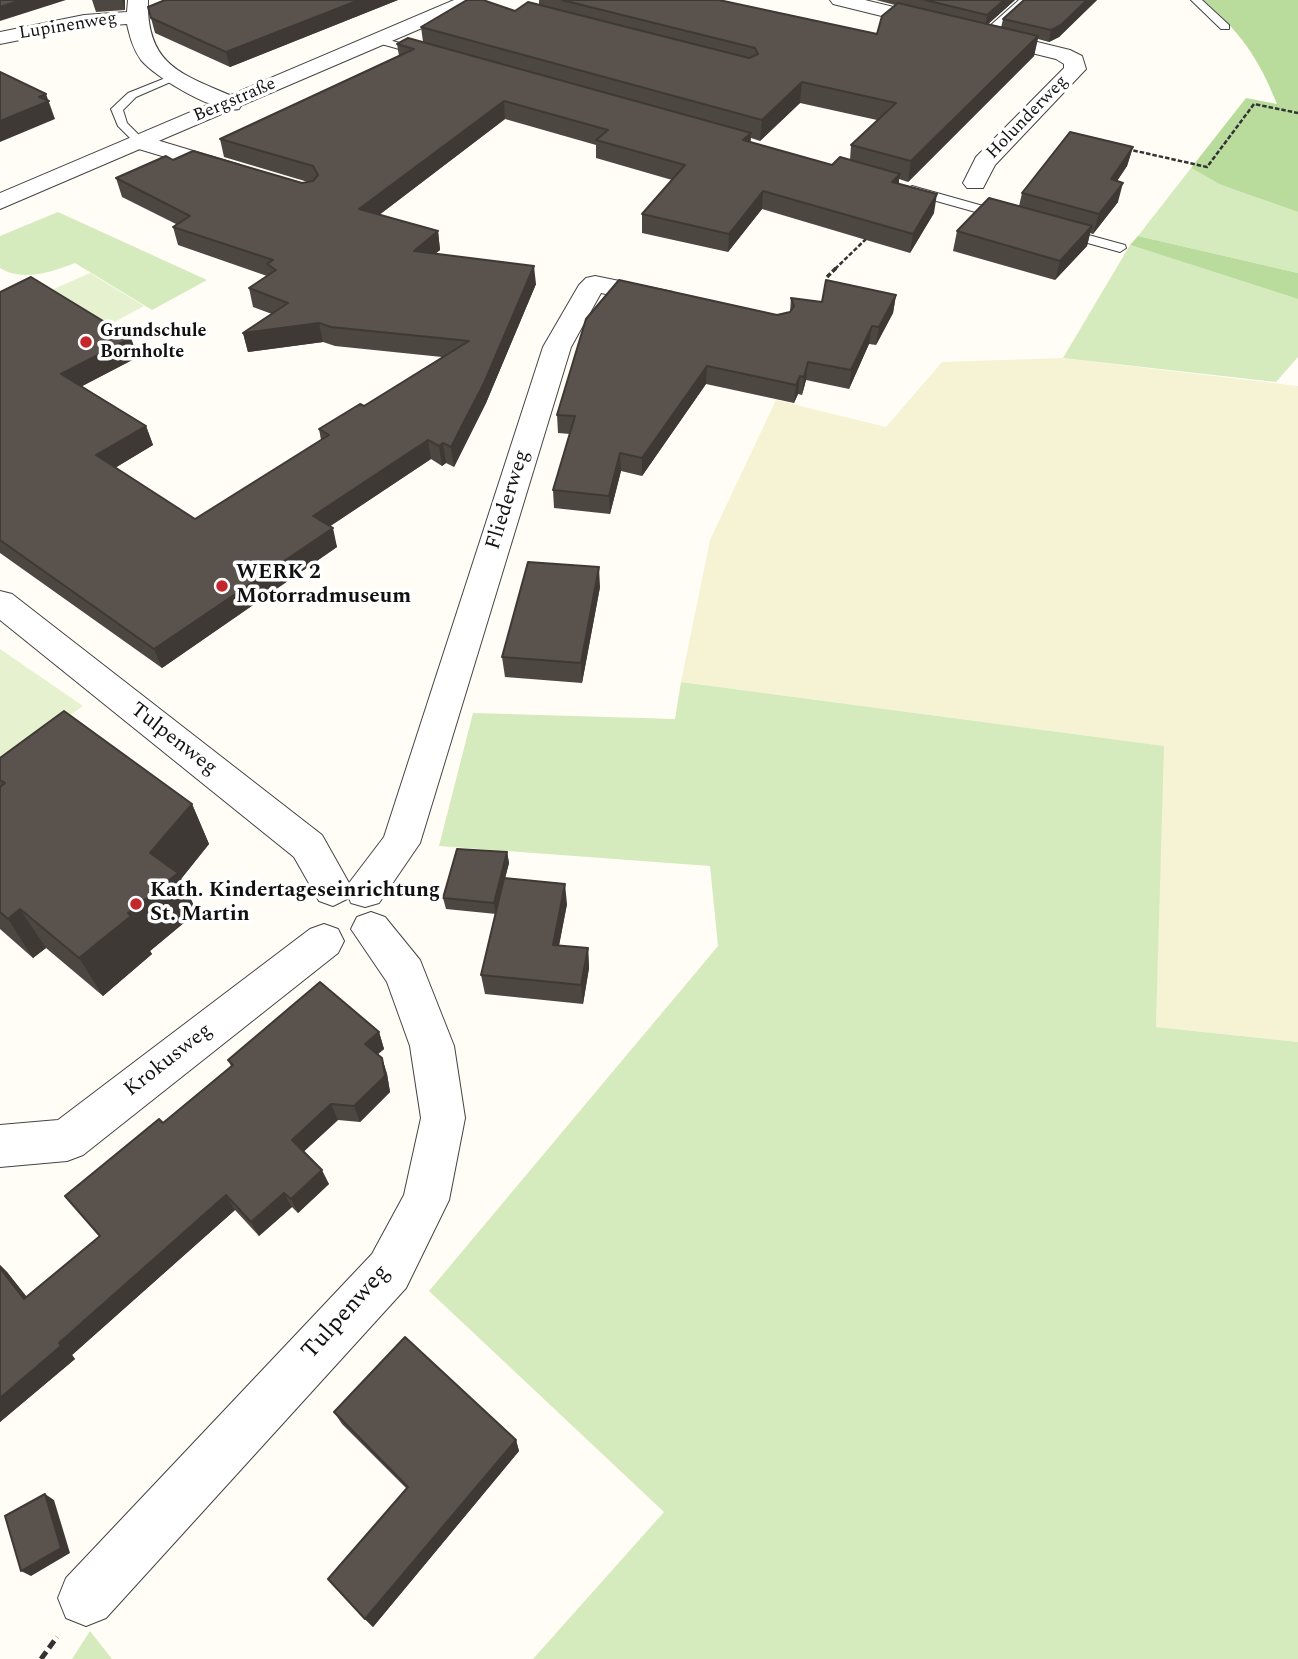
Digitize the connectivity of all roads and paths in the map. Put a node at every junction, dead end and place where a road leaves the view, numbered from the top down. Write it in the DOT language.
graph roads {
  1 [pos="844,0"];
  2 [pos="1025,0"];
  3 [pos="1196,0"];
  4 [pos="475,2"];
  5 [pos="137,9"];
  6 [pos="1225,27"];
  7 [pos="986,35"];
  8 [pos="0,38"];
  9 [pos="378,40"];
  10 [pos="432,55"];
  11 [pos="177,77"];
  12 [pos="231,103"];
  13 [pos="1298,113"];
  14 [pos="140,142"];
  15 [pos="1127,149"];
  16 [pos="255,177"];
  17 [pos="975,183"];
  18 [pos="902,187"];
  19 [pos="915,191"];
  20 [pos="0,202"];
  21 [pos="1017,219"];
  22 [pos="1056,230"];
  23 [pos="1119,248"];
  24 [pos="827,277"];
  25 [pos="698,305"];
  26 [pos="0,603"];
  27 [pos="356,903"];
  28 [pos="324,941"];
  29 [pos="0,1146"];
  30 [pos="86,1598"];
  1 -- 7 [label="street, Holunderweg"];
  2 -- 7 [label="lane"];
  3 -- 6 [label="lane"];
  4 -- 9 [label="street, Bergstraße"];
  5 -- 8 [label="street, Lupinenweg"];
  5 -- 11 [label="street"];
  7 -- 17 [label="street, Holunderweg"];
  9 -- 10 [label="lane"];
  9 -- 12 [label="street, Bergstraße"];
  11 -- 12 [label="street"];
  11 -- 14 [label="lane"];
  12 -- 14 [label="street, Bergstraße"];
  13 -- 15 [label="path"];
  14 -- 16 [label="street"];
  14 -- 20 [label="street, Bergstraße"];
  18 -- 19 [label="lane"];
  19 -- 21 [label="lane"];
  19 -- 24 [label="path"];
  22 -- 23 [label="lane"];
  25 -- 27 [label="street, Fliederweg"];
  26 -- 27 [label="street, Tulpenweg"];
  27 -- 28 [label="street"];
  27 -- 28 [label="street"];
  27 -- 30 [label="street, Tulpenweg"];
  28 -- 29 [label="street, Krokusweg"];
}
